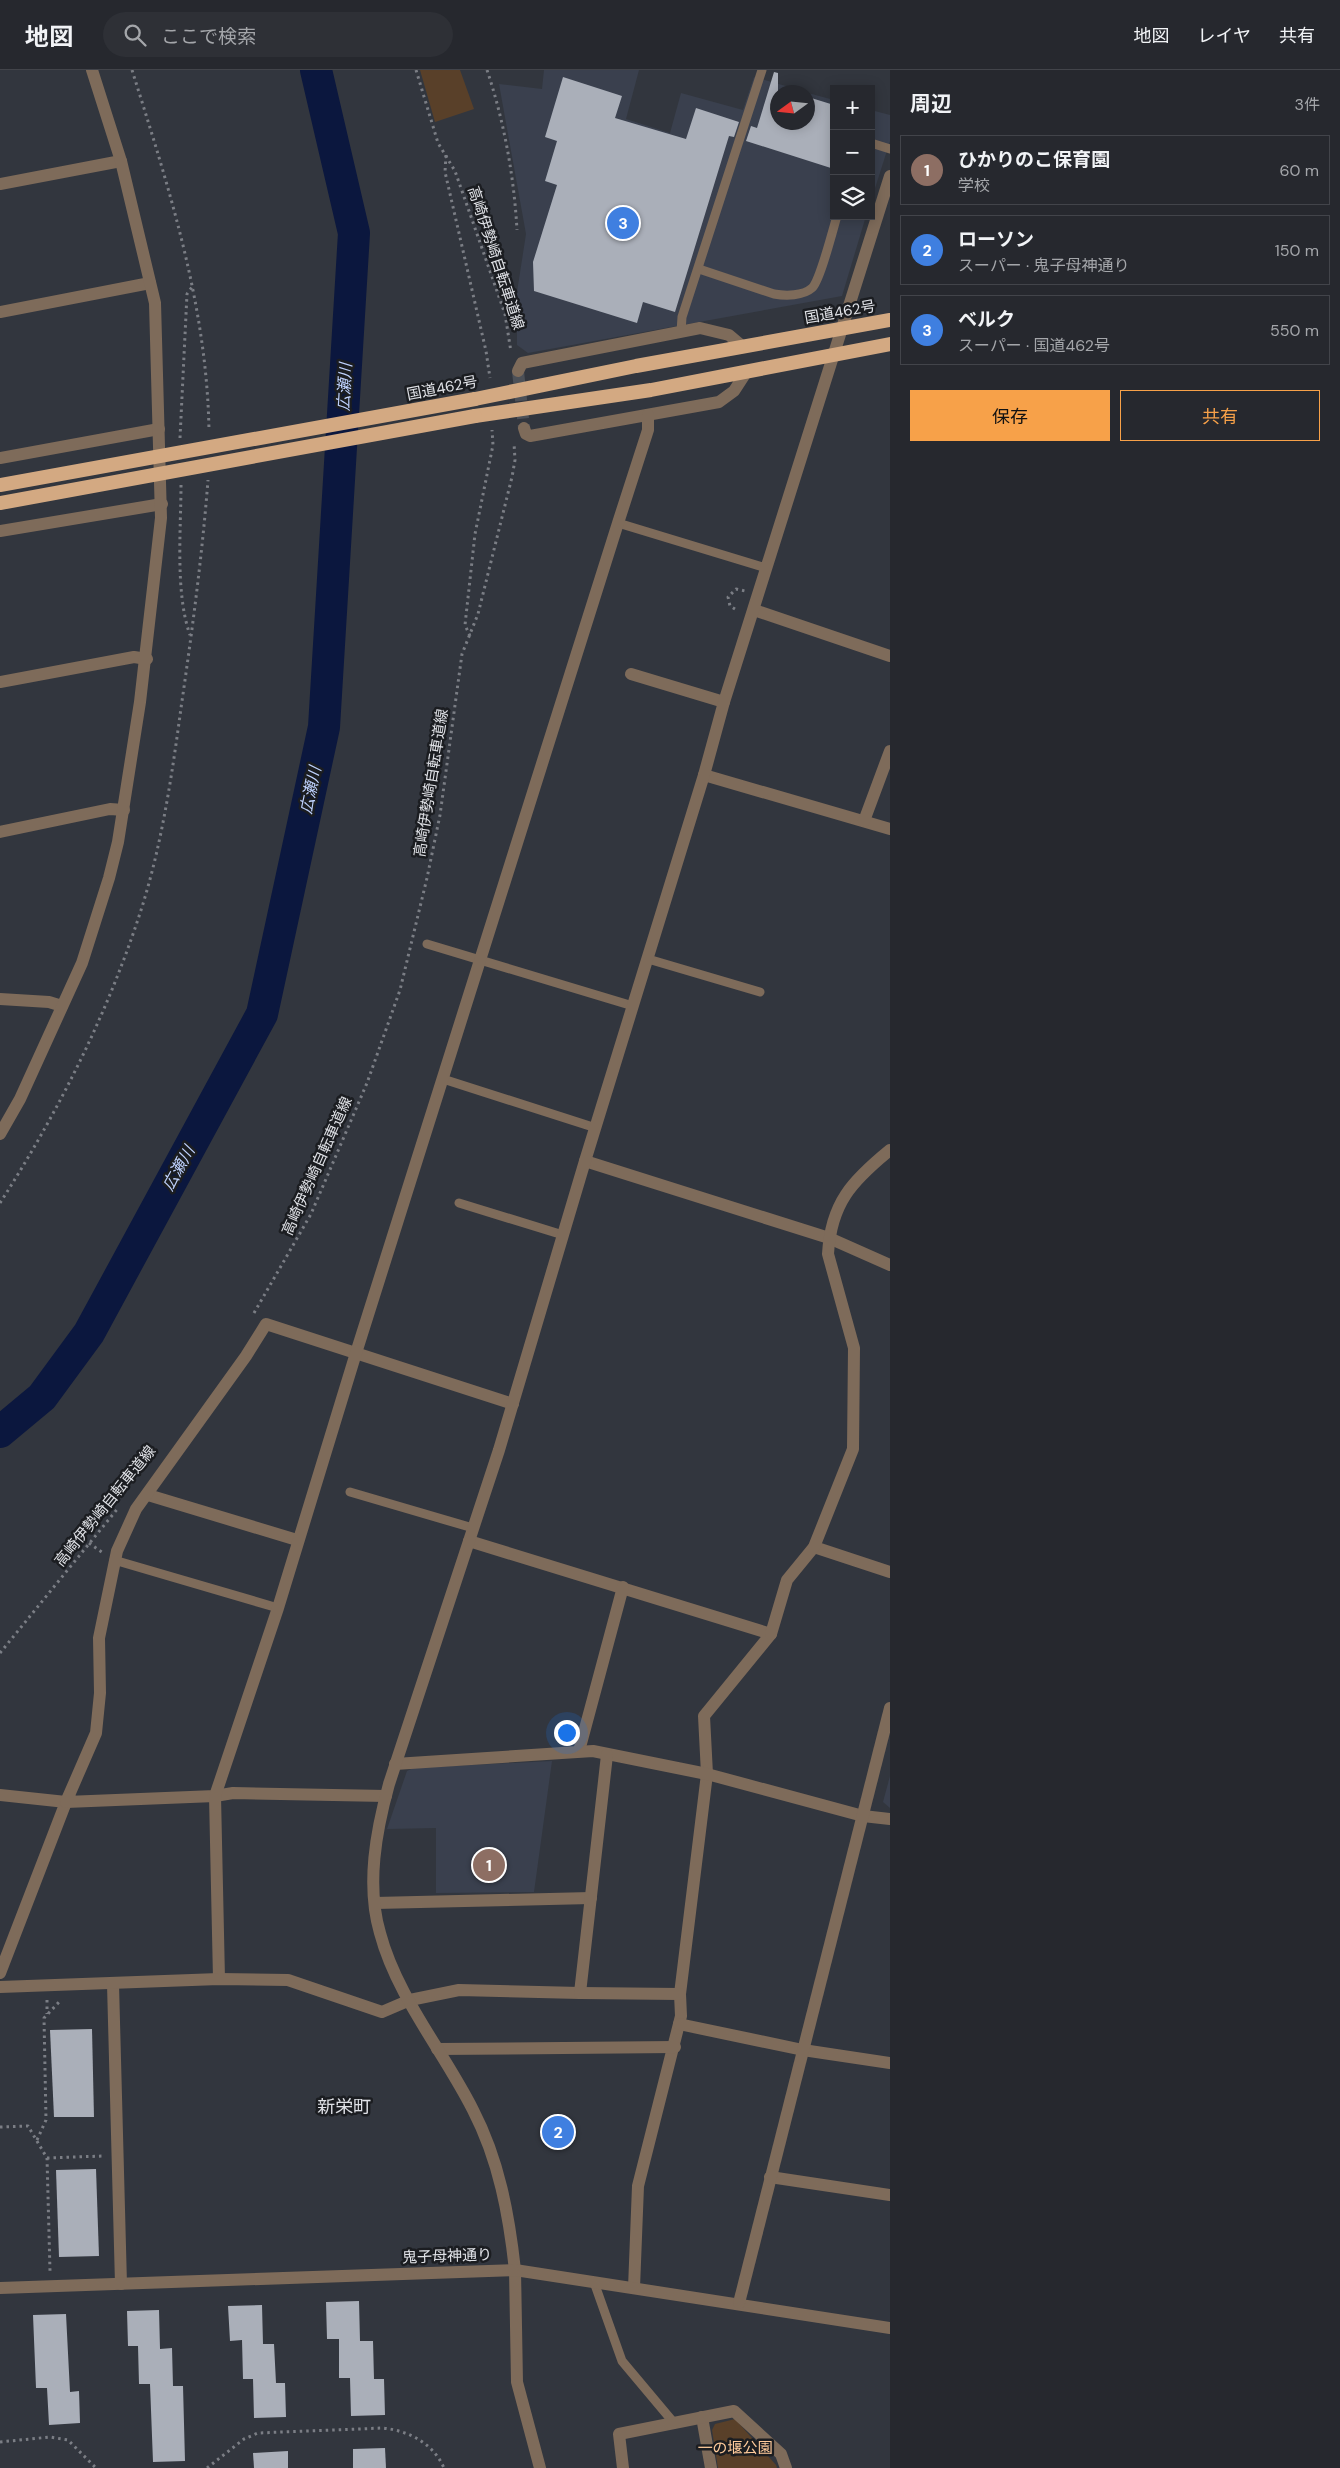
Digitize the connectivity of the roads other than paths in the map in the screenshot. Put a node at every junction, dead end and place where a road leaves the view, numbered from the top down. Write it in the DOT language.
graph roads {
  1 [pos="92,70"];
  2 [pos="762,70"];
  3 [pos="875,144"];
  4 [pos="890,149"];
  5 [pos="121,161"];
  6 [pos="890,176"];
  7 [pos="0,184"];
  8 [pos="835,220"];
  9 [pos="698,269"];
  10 [pos="150,283"];
  11 [pos="0,312"];
  12 [pos="890,320"];
  13 [pos="842,328"];
  14 [pos="681,332"];
  15 [pos="890,344"];
  16 [pos="742,346"];
  17 [pos="833,354"];
  18 [pos="518,370"];
  19 [pos="748,371"];
  20 [pos="648,415"];
  21 [pos="524,428"];
  22 [pos="159,429"];
  23 [pos="0,458"];
  24 [pos="0,485"];
  25 [pos="0,503"];
  26 [pos="162,504"];
  27 [pos="618,523"];
  28 [pos="0,531"];
  29 [pos="766,568"];
  30 [pos="754,610"];
  31 [pos="890,656"];
  32 [pos="146,658"];
  33 [pos="631,674"];
  34 [pos="0,682"];
  35 [pos="724,702"];
  36 [pos="890,751"];
  37 [pos="704,775"];
  38 [pos="124,810"];
  39 [pos="864,821"];
  40 [pos="890,829"];
  41 [pos="0,832"];
  42 [pos="427,944"];
  43 [pos="648,959"];
  44 [pos="480,961"];
  45 [pos="760,992"];
  46 [pos="0,999"];
  47 [pos="62,1006"];
  48 [pos="633,1006"];
  49 [pos="443,1079"];
  50 [pos="596,1128"];
  51 [pos="0,1134"];
  52 [pos="887,1157"];
  53 [pos="585,1161"];
  54 [pos="458,1203"];
  55 [pos="563,1235"];
  56 [pos="829,1238"];
  57 [pos="890,1264"];
  58 [pos="356,1352"];
  59 [pos="512,1404"];
  60 [pos="350,1492"];
  61 [pos="148,1495"];
  62 [pos="473,1528"];
  63 [pos="297,1540"];
  64 [pos="469,1541"];
  65 [pos="814,1547"];
  66 [pos="114,1560"];
  67 [pos="890,1572"];
  68 [pos="623,1587"];
  69 [pos="278,1608"];
  70 [pos="770,1634"];
  71 [pos="890,1708"];
  72 [pos="579,1751"];
  73 [pos="607,1755"];
  74 [pos="395,1764"];
  75 [pos="707,1774"];
  76 [pos="0,1795"];
  77 [pos="215,1796"];
  78 [pos="386,1796"];
  79 [pos="66,1802"];
  80 [pos="863,1816"];
  81 [pos="890,1819"];
  82 [pos="590,1898"];
  83 [pos="375,1902"];
  84 [pos="0,1973"];
  85 [pos="219,1979"];
  86 [pos="113,1984"];
  87 [pos="0,1987"];
  88 [pos="580,1993"];
  89 [pos="680,1994"];
  90 [pos="410,2000"];
  91 [pos="679,2024"];
  92 [pos="675,2046"];
  93 [pos="437,2048"];
  94 [pos="803,2050"];
  95 [pos="890,2064"];
  96 [pos="770,2177"];
  97 [pos="890,2195"];
  98 [pos="515,2270"];
  99 [pos="594,2282"];
  100 [pos="121,2284"];
  101 [pos="0,2288"];
  102 [pos="634,2288"];
  103 [pos="739,2303"];
  104 [pos="890,2328"];
  105 [pos="702,2417"];
  106 [pos="674,2423"];
  107 [pos="540,2468"];
  108 [pos="623,2468"];
  109 [pos="711,2468"];
  110 [pos="786,2468"];
  1 -- 5 [label="street"];
  2 -- 9 [label="lane"];
  3 -- 4 [label="lane"];
  5 -- 7 [label="street"];
  5 -- 10 [label="street"];
  6 -- 13 [label="street"];
  8 -- 9 [label="lane"];
  9 -- 14 [label="lane"];
  10 -- 11 [label="street"];
  10 -- 22 [label="street"];
  12 -- 13 [label="highway, 国道462号"];
  13 -- 16 [label="highway, 国道462号"];
  13 -- 17 [label="street"];
  14 -- 16 [label="street"];
  14 -- 18 [label="street"];
  15 -- 17 [label="highway"];
  16 -- 24 [label="highway, 国道462号, bridge"];
  17 -- 19 [label="highway"];
  17 -- 29 [label="street"];
  19 -- 20 [label="street"];
  19 -- 25 [label="highway, bridge"];
  20 -- 21 [label="street"];
  20 -- 27 [label="street"];
  22 -- 23 [label="street"];
  22 -- 26 [label="street"];
  26 -- 28 [label="street"];
  26 -- 32 [label="street"];
  27 -- 29 [label="lane"];
  27 -- 44 [label="street"];
  29 -- 30 [label="street"];
  30 -- 31 [label="street"];
  30 -- 35 [label="street"];
  32 -- 34 [label="street"];
  32 -- 38 [label="street"];
  33 -- 35 [label="street"];
  35 -- 37 [label="street"];
  36 -- 39 [label="street"];
  37 -- 39 [label="street"];
  37 -- 43 [label="street"];
  38 -- 41 [label="street"];
  38 -- 47 [label="street"];
  39 -- 40 [label="street"];
  42 -- 44 [label="lane"];
  43 -- 45 [label="lane"];
  43 -- 48 [label="street"];
  44 -- 48 [label="lane"];
  44 -- 49 [label="street"];
  46 -- 47 [label="street"];
  47 -- 51 [label="street"];
  48 -- 50 [label="street"];
  49 -- 50 [label="lane"];
  49 -- 58 [label="street"];
  50 -- 53 [label="street"];
  52 -- 56 [label="street"];
  53 -- 55 [label="street"];
  53 -- 56 [label="street"];
  54 -- 55 [label="lane"];
  55 -- 59 [label="street"];
  56 -- 57 [label="street"];
  56 -- 65 [label="street"];
  58 -- 59 [label="street"];
  58 -- 61 [label="street"];
  58 -- 63 [label="street"];
  59 -- 62 [label="street"];
  60 -- 62 [label="lane"];
  61 -- 63 [label="street"];
  61 -- 66 [label="street"];
  62 -- 64 [label="street"];
  63 -- 69 [label="street"];
  64 -- 68 [label="street"];
  64 -- 74 [label="street"];
  65 -- 67 [label="street"];
  65 -- 70 [label="street"];
  66 -- 69 [label="lane"];
  66 -- 79 [label="street"];
  68 -- 70 [label="street"];
  68 -- 72 [label="street"];
  69 -- 77 [label="street"];
  70 -- 75 [label="street"];
  71 -- 80 [label="street"];
  72 -- 73 [label="street"];
  72 -- 74 [label="street"];
  73 -- 75 [label="street"];
  73 -- 82 [label="street"];
  74 -- 78 [label="street"];
  75 -- 80 [label="street"];
  75 -- 89 [label="street"];
  76 -- 79 [label="street"];
  77 -- 78 [label="street"];
  77 -- 79 [label="street"];
  77 -- 85 [label="street"];
  78 -- 83 [label="street"];
  79 -- 84 [label="street"];
  80 -- 81 [label="street"];
  80 -- 94 [label="street"];
  82 -- 83 [label="street"];
  82 -- 88 [label="street"];
  83 -- 90 [label="street"];
  85 -- 86 [label="street"];
  85 -- 90 [label="street"];
  86 -- 87 [label="street"];
  86 -- 100 [label="street"];
  88 -- 89 [label="street"];
  88 -- 90 [label="street"];
  89 -- 91 [label="street"];
  90 -- 93 [label="street"];
  91 -- 92 [label="street"];
  91 -- 94 [label="street"];
  92 -- 93 [label="street"];
  92 -- 102 [label="street"];
  93 -- 98 [label="street"];
  94 -- 95 [label="street"];
  94 -- 96 [label="street"];
  96 -- 97 [label="street"];
  96 -- 103 [label="street"];
  98 -- 99 [label="street, 鬼子母神通り"];
  98 -- 100 [label="street, 鬼子母神通り"];
  98 -- 107 [label="street"];
  99 -- 102 [label="street, 鬼子母神通り"];
  99 -- 106 [label="lane"];
  100 -- 101 [label="street, 鬼子母神通り"];
  102 -- 103 [label="street, 鬼子母神通り"];
  103 -- 104 [label="street, 鬼子母神通り"];
  105 -- 106 [label="street"];
  105 -- 109 [label="street"];
  105 -- 110 [label="street"];
  106 -- 108 [label="street"];
}
